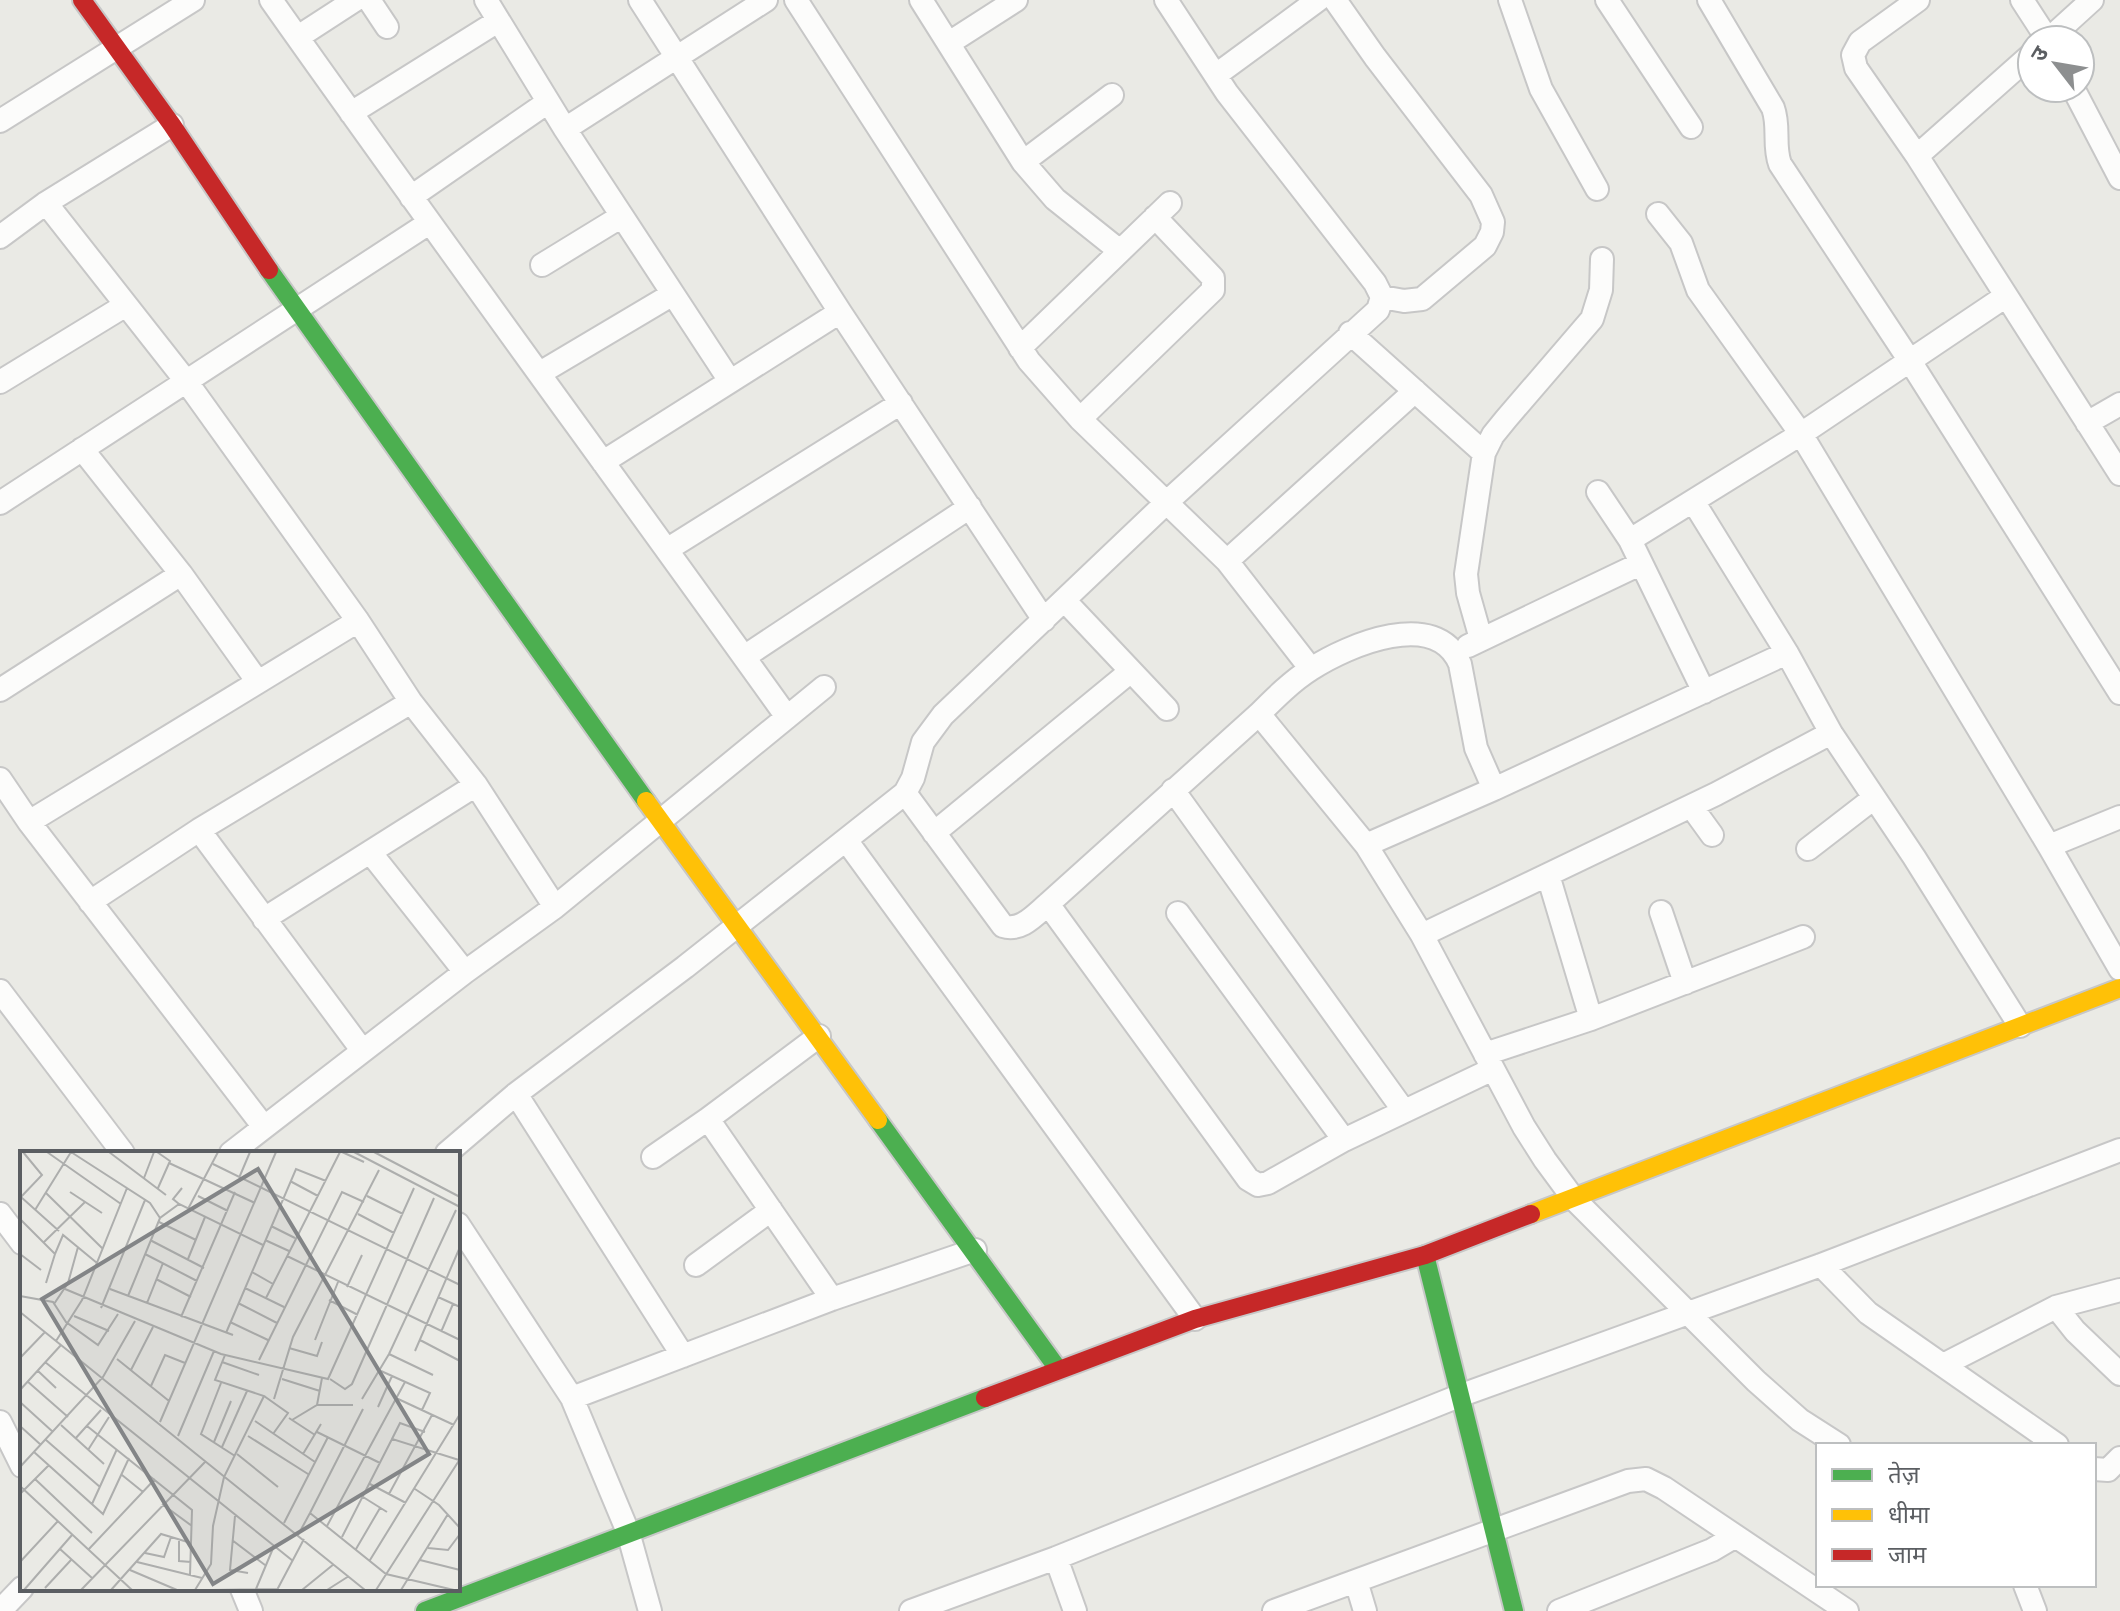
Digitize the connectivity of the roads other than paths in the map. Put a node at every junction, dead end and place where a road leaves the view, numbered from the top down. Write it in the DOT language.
graph roads {
  1 [pos="82,0"];
  2 [pos="193,0"];
  3 [pos="271,0"];
  4 [pos="355,0"];
  5 [pos="369,0"];
  6 [pos="486,0"];
  7 [pos="640,0"];
  8 [pos="766,0"];
  9 [pos="796,0"];
  10 [pos="921,0"];
  11 [pos="1016,0"];
  12 [pos="1166,0"];
  13 [pos="1318,0"];
  14 [pos="1335,0"];
  15 [pos="1510,0"];
  16 [pos="1607,0"];
  17 [pos="1709,0"];
  18 [pos="1918,0"];
  19 [pos="2022,0"];
  20 [pos="2092,0"];
  21 [pos="498,21"];
  22 [pos="387,27"];
  23 [pos="298,37"];
  24 [pos="949,43"];
  25 [pos="118,47"];
  26 [pos="677,59"];
  27 [pos="2016,68"];
  28 [pos="1216,75"];
  29 [pos="1112,95"];
  30 [pos="548,102"];
  31 [pos="2081,104"];
  32 [pos="351,113"];
  33 [pos="0,121"];
  34 [pos="172,125"];
  35 [pos="1691,127"];
  36 [pos="565,129"];
  37 [pos="1917,156"];
  38 [pos="1023,162"];
  39 [pos="2120,178"];
  40 [pos="1597,189"];
  41 [pos="411,197"];
  42 [pos="46,203"];
  43 [pos="1658,214"];
  44 [pos="622,216"];
  45 [pos="429,223"];
  46 [pos="0,237"];
  47 [pos="1120,251"];
  48 [pos="1602,259"];
  49 [pos="542,265"];
  50 [pos="673,294"];
  51 [pos="2006,296"];
  52 [pos="1382,297"];
  53 [pos="126,305"];
  54 [pos="295,309"];
  55 [pos="840,312"];
  56 [pos="1350,333"];
  57 [pos="1020,348"];
  58 [pos="1910,361"];
  59 [pos="540,373"];
  60 [pos="186,381"];
  61 [pos="730,381"];
  62 [pos="0,382"];
  63 [pos="1415,391"];
  64 [pos="901,403"];
  65 [pos="2120,404"];
  66 [pos="1080,419"];
  67 [pos="2087,423"];
  68 [pos="1801,434"];
  69 [pos="82,449"];
  70 [pos="1484,453"];
  71 [pos="603,462"];
  72 [pos="2120,474"];
  73 [pos="1598,492"];
  74 [pos="1693,501"];
  75 [pos="1167,502"];
  76 [pos="0,503"];
  77 [pos="970,507"];
  78 [pos="1630,540"];
  79 [pos="668,549"];
  80 [pos="1227,561"];
  81 [pos="1640,564"];
  82 [pos="181,574"];
  83 [pos="1065,601"];
  84 [pos="1044,620"];
  85 [pos="358,621"];
  86 [pos="1481,639"];
  87 [pos="1456,653"];
  88 [pos="1787,653"];
  89 [pos="744,657"];
  90 [pos="1311,669"];
  91 [pos="1131,671"];
  92 [pos="258,682"];
  93 [pos="824,687"];
  94 [pos="0,690"];
  95 [pos="1704,692"];
  96 [pos="2120,693"];
  97 [pos="411,702"];
  98 [pos="1167,709"];
  99 [pos="1259,714"];
  100 [pos="787,717"];
  101 [pos="1831,733"];
  102 [pos="0,779"];
  103 [pos="476,785"];
  104 [pos="1494,789"];
  105 [pos="1173,790"];
  106 [pos="905,793"];
  107 [pos="1874,798"];
  108 [pos="1691,806"];
  109 [pos="2120,817"];
  110 [pos="660,820"];
  111 [pos="29,822"];
  112 [pos="199,830"];
  113 [pos="934,833"];
  114 [pos="1712,835"];
  115 [pos="846,840"];
  116 [pos="1366,845"];
  117 [pos="2049,846"];
  118 [pos="1808,849"];
  119 [pos="370,852"];
  120 [pos="1548,875"];
  121 [pos="90,902"];
  122 [pos="1048,904"];
  123 [pos="555,907"];
  124 [pos="1661,912"];
  125 [pos="1178,913"];
  126 [pos="264,919"];
  127 [pos="737,927"];
  128 [pos="1422,935"];
  129 [pos="1803,937"];
  130 [pos="2120,969"];
  131 [pos="465,972"];
  132 [pos="1685,983"];
  133 [pos="2120,988"];
  134 [pos="0,991"];
  135 [pos="1591,1019"];
  136 [pos="2020,1026"];
  137 [pos="819,1036"];
  138 [pos="362,1050"];
  139 [pos="1489,1061"];
  140 [pos="516,1094"];
  141 [pos="1404,1111"];
  142 [pos="708,1119"];
  143 [pos="264,1127"];
  144 [pos="1344,1140"];
  145 [pos="121,1151"];
  146 [pos="234,1151"];
  147 [pos="449,1151"];
  148 [pos="653,1157"];
  149 [pos="2117,1157"];
  150 [pos="1573,1198"];
  151 [pos="771,1210"];
  152 [pos="0,1214"];
  153 [pos="460,1227"];
  154 [pos="20,1240"];
  155 [pos="975,1250"];
  156 [pos="1425,1255"];
  157 [pos="696,1265"];
  158 [pos="1821,1265"];
  159 [pos="2120,1290"];
  160 [pos="832,1299"];
  161 [pos="2056,1307"];
  162 [pos="1689,1314"];
  163 [pos="1195,1319"];
  164 [pos="683,1356"];
  165 [pos="1943,1365"];
  166 [pos="1058,1369"];
  167 [pos="2120,1374"];
  168 [pos="1459,1396"];
  169 [pos="572,1398"];
  170 [pos="0,1422"];
  171 [pos="1836,1443"];
  172 [pos="2054,1443"];
  173 [pos="20,1456"];
  174 [pos="628,1532"];
  175 [pos="1492,1532"];
  176 [pos="1734,1537"];
  177 [pos="1056,1558"];
  178 [pos="1356,1581"];
  179 [pos="2026,1587"];
  180 [pos="20,1590"];
  181 [pos="243,1591"];
  182 [pos="1818,1604"];
  183 [pos="0,1611"];
  184 [pos="251,1611"];
  185 [pos="425,1611"];
  186 [pos="650,1611"];
  187 [pos="911,1611"];
  188 [pos="1075,1611"];
  189 [pos="1274,1611"];
  190 [pos="1365,1611"];
  191 [pos="1514,1611"];
  192 [pos="1559,1611"];
  193 [pos="1847,1611"];
  194 [pos="2035,1611"];
  1 -- 25 [label="street"];
  2 -- 25 [label="street"];
  3 -- 23 [label="street"];
  4 -- 23 [label="street"];
  5 -- 22 [label="street"];
  6 -- 21 [label="street"];
  7 -- 26 [label="street"];
  8 -- 26 [label="street"];
  9 -- 57 [label="street"];
  10 -- 24 [label="street"];
  11 -- 24 [label="street"];
  12 -- 28 [label="street"];
  13 -- 28 [label="street"];
  14 -- 52 [label="street"];
  15 -- 40 [label="street"];
  16 -- 35 [label="street"];
  17 -- 58 [label="street"];
  18 -- 37 [label="street"];
  19 -- 20 [label="street"];
  21 -- 30 [label="street"];
  21 -- 32 [label="street"];
  23 -- 32 [label="street"];
  24 -- 38 [label="street"];
  25 -- 33 [label="street"];
  25 -- 34 [label="street"];
  26 -- 36 [label="street"];
  26 -- 55 [label="street"];
  27 -- 37 [label="street"];
  28 -- 52 [label="street"];
  29 -- 38 [label="street"];
  30 -- 36 [label="street"];
  30 -- 41 [label="street"];
  31 -- 39 [label="street"];
  32 -- 41 [label="street"];
  34 -- 42 [label="street"];
  34 -- 54 [label="street"];
  36 -- 44 [label="street"];
  37 -- 51 [label="street"];
  38 -- 47 [label="street"];
  41 -- 45 [label="street"];
  42 -- 46 [label="street"];
  42 -- 53 [label="street"];
  43 -- 68 [label="street"];
  44 -- 49 [label="street"];
  44 -- 50 [label="street"];
  45 -- 54 [label="street"];
  45 -- 59 [label="street"];
  47 -- 57 [label="street"];
  47 -- 66 [label="street"];
  48 -- 70 [label="street"];
  50 -- 59 [label="street"];
  50 -- 61 [label="street"];
  51 -- 58 [label="street"];
  51 -- 67 [label="street"];
  52 -- 56 [label="street"];
  53 -- 60 [label="street"];
  53 -- 62 [label="street"];
  54 -- 60 [label="street"];
  54 -- 110 [label="street"];
  55 -- 61 [label="street"];
  55 -- 64 [label="street"];
  56 -- 63 [label="street"];
  56 -- 75 [label="street"];
  57 -- 66 [label="street"];
  58 -- 68 [label="street"];
  58 -- 96 [label="street"];
  59 -- 71 [label="street"];
  60 -- 69 [label="street"];
  60 -- 85 [label="street"];
  61 -- 71 [label="street"];
  63 -- 70 [label="street"];
  63 -- 80 [label="street"];
  64 -- 77 [label="street"];
  64 -- 79 [label="street"];
  65 -- 67 [label="street"];
  66 -- 75 [label="street"];
  67 -- 72 [label="street"];
  68 -- 74 [label="street"];
  68 -- 117 [label="street"];
  69 -- 76 [label="street"];
  69 -- 82 [label="street"];
  70 -- 86 [label="street"];
  71 -- 79 [label="street"];
  73 -- 78 [label="street"];
  74 -- 78 [label="street"];
  74 -- 88 [label="street"];
  75 -- 80 [label="street"];
  75 -- 83 [label="street"];
  77 -- 84 [label="street"];
  77 -- 89 [label="street"];
  78 -- 81 [label="street"];
  79 -- 89 [label="street"];
  80 -- 90 [label="street"];
  81 -- 86 [label="street"];
  81 -- 95 [label="street"];
  82 -- 92 [label="street"];
  82 -- 94 [label="street"];
  83 -- 84 [label="street"];
  83 -- 91 [label="street"];
  84 -- 106 [label="street"];
  85 -- 92 [label="street"];
  85 -- 97 [label="street"];
  86 -- 87 [label="street"];
  87 -- 90 [label="street"];
  87 -- 104 [label="street"];
  88 -- 95 [label="street"];
  88 -- 101 [label="street"];
  89 -- 100 [label="street"];
  90 -- 99 [label="street"];
  91 -- 98 [label="street"];
  91 -- 113 [label="street"];
  92 -- 111 [label="street"];
  93 -- 100 [label="street"];
  95 -- 104 [label="street"];
  97 -- 103 [label="street"];
  97 -- 112 [label="street"];
  99 -- 105 [label="street"];
  99 -- 116 [label="street"];
  100 -- 110 [label="street"];
  101 -- 107 [label="street"];
  101 -- 108 [label="street"];
  102 -- 111 [label="street"];
  103 -- 119 [label="street"];
  103 -- 123 [label="street"];
  104 -- 116 [label="street"];
  105 -- 122 [label="street"];
  105 -- 141 [label="street"];
  106 -- 113 [label="street"];
  106 -- 115 [label="street"];
  107 -- 118 [label="street"];
  107 -- 136 [label="street"];
  108 -- 114 [label="street"];
  108 -- 120 [label="street"];
  109 -- 117 [label="street"];
  110 -- 123 [label="street"];
  110 -- 127 [label="street"];
  111 -- 121 [label="street"];
  112 -- 121 [label="street"];
  112 -- 126 [label="street"];
  113 -- 122 [label="street"];
  115 -- 127 [label="street"];
  115 -- 163 [label="street"];
  116 -- 128 [label="street"];
  117 -- 130 [label="street"];
  119 -- 126 [label="street"];
  119 -- 131 [label="street"];
  120 -- 128 [label="street"];
  120 -- 135 [label="street"];
  121 -- 143 [label="street"];
  122 -- 144 [label="street"];
  123 -- 131 [label="street"];
  124 -- 132 [label="street"];
  125 -- 144 [label="street"];
  126 -- 138 [label="street"];
  127 -- 137 [label="street"];
  127 -- 140 [label="street"];
  128 -- 139 [label="street"];
  129 -- 132 [label="street"];
  131 -- 138 [label="street"];
  132 -- 135 [label="street"];
  133 -- 136 [label="street"];
  134 -- 145 [label="street"];
  135 -- 139 [label="street"];
  136 -- 150 [label="street"];
  137 -- 142 [label="street"];
  137 -- 155 [label="street"];
  138 -- 143 [label="street"];
  139 -- 141 [label="street"];
  139 -- 150 [label="street"];
  140 -- 147 [label="street"];
  140 -- 164 [label="street"];
  141 -- 144 [label="street"];
  142 -- 148 [label="street"];
  142 -- 151 [label="street"];
  143 -- 146 [label="street"];
  149 -- 158 [label="street"];
  150 -- 156 [label="street"];
  150 -- 162 [label="street"];
  151 -- 157 [label="street"];
  151 -- 160 [label="street"];
  152 -- 154 [label="street"];
  153 -- 169 [label="street"];
  155 -- 160 [label="street"];
  155 -- 166 [label="street"];
  156 -- 163 [label="street"];
  156 -- 168 [label="street"];
  158 -- 162 [label="street"];
  158 -- 165 [label="street"];
  159 -- 161 [label="street"];
  160 -- 164 [label="street"];
  161 -- 165 [label="street"];
  161 -- 167 [label="street"];
  162 -- 168 [label="street"];
  162 -- 171 [label="street"];
  163 -- 166 [label="street"];
  164 -- 169 [label="street"];
  165 -- 172 [label="street"];
  166 -- 174 [label="street"];
  168 -- 175 [label="street"];
  168 -- 177 [label="street"];
  169 -- 174 [label="street"];
  170 -- 173 [label="street"];
  174 -- 185 [label="street"];
  174 -- 186 [label="street"];
  175 -- 176 [label="street"];
  175 -- 178 [label="street"];
  175 -- 191 [label="street"];
  176 -- 182 [label="street"];
  176 -- 192 [label="street"];
  177 -- 187 [label="street"];
  177 -- 188 [label="street"];
  178 -- 189 [label="street"];
  178 -- 190 [label="street"];
  179 -- 194 [label="street"];
  180 -- 183 [label="street"];
  181 -- 184 [label="street"];
  182 -- 193 [label="street"];
}
